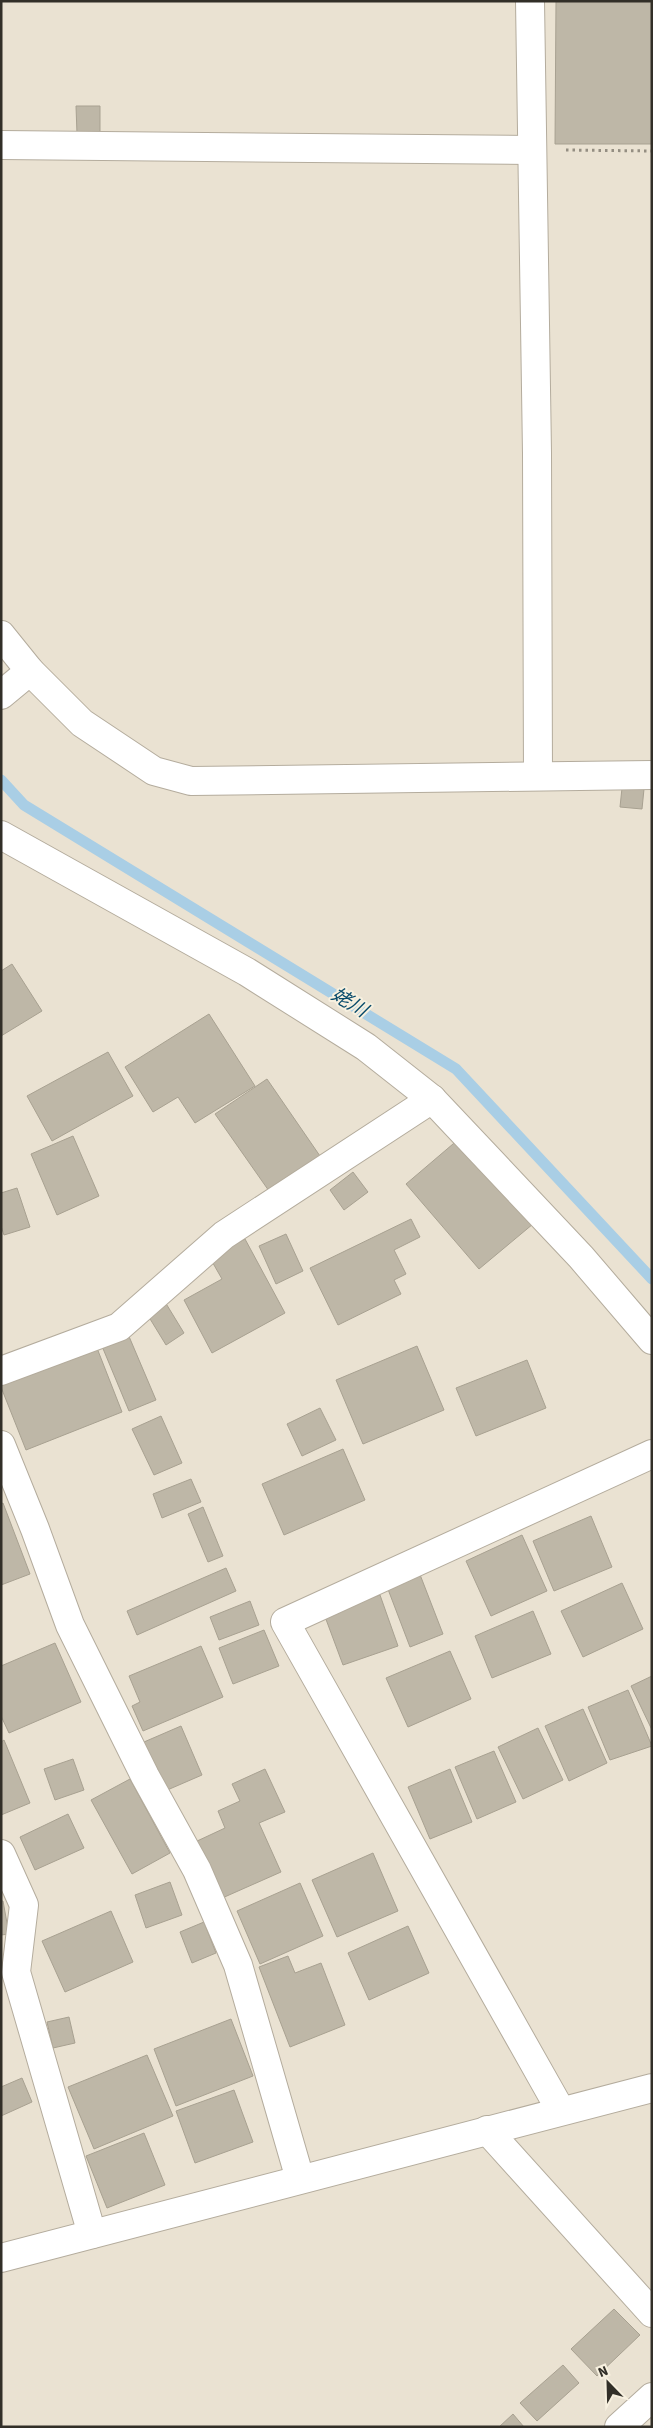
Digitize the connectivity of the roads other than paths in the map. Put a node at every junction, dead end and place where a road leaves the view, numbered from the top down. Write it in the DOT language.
graph roads {
  1 [pos="530,1"];
  2 [pos="1,145"];
  3 [pos="531,150"];
  4 [pos="1,635"];
  5 [pos="30,671"];
  6 [pos="1,695"];
  7 [pos="652,775"];
  8 [pos="538,776"];
  9 [pos="1,835"];
  10 [pos="432,1099"];
  11 [pos="652,1340"];
  12 [pos="1,1371"];
  13 [pos="1,1445"];
  14 [pos="652,1454"];
  15 [pos="1,1854"];
  16 [pos="652,2088"];
  17 [pos="561,2111"];
  18 [pos="487,2130"];
  19 [pos="300,2179"];
  20 [pos="92,2234"];
  21 [pos="1,2258"];
  22 [pos="652,2313"];
  23 [pos="652,2397"];
  24 [pos="619,2427"];
  1 -- 3 [label="street"];
  2 -- 3 [label="street"];
  3 -- 8 [label="street"];
  4 -- 5 [label="street"];
  5 -- 6 [label="street"];
  5 -- 8 [label="street"];
  7 -- 8 [label="street"];
  9 -- 10 [label="street"];
  10 -- 11 [label="street"];
  10 -- 12 [label="street"];
  13 -- 19 [label="street"];
  14 -- 17 [label="street"];
  15 -- 20 [label="street"];
  16 -- 17 [label="street"];
  17 -- 18 [label="street"];
  18 -- 19 [label="street"];
  18 -- 22 [label="street"];
  19 -- 20 [label="street"];
  20 -- 21 [label="street"];
  23 -- 24 [label="street"];
}
